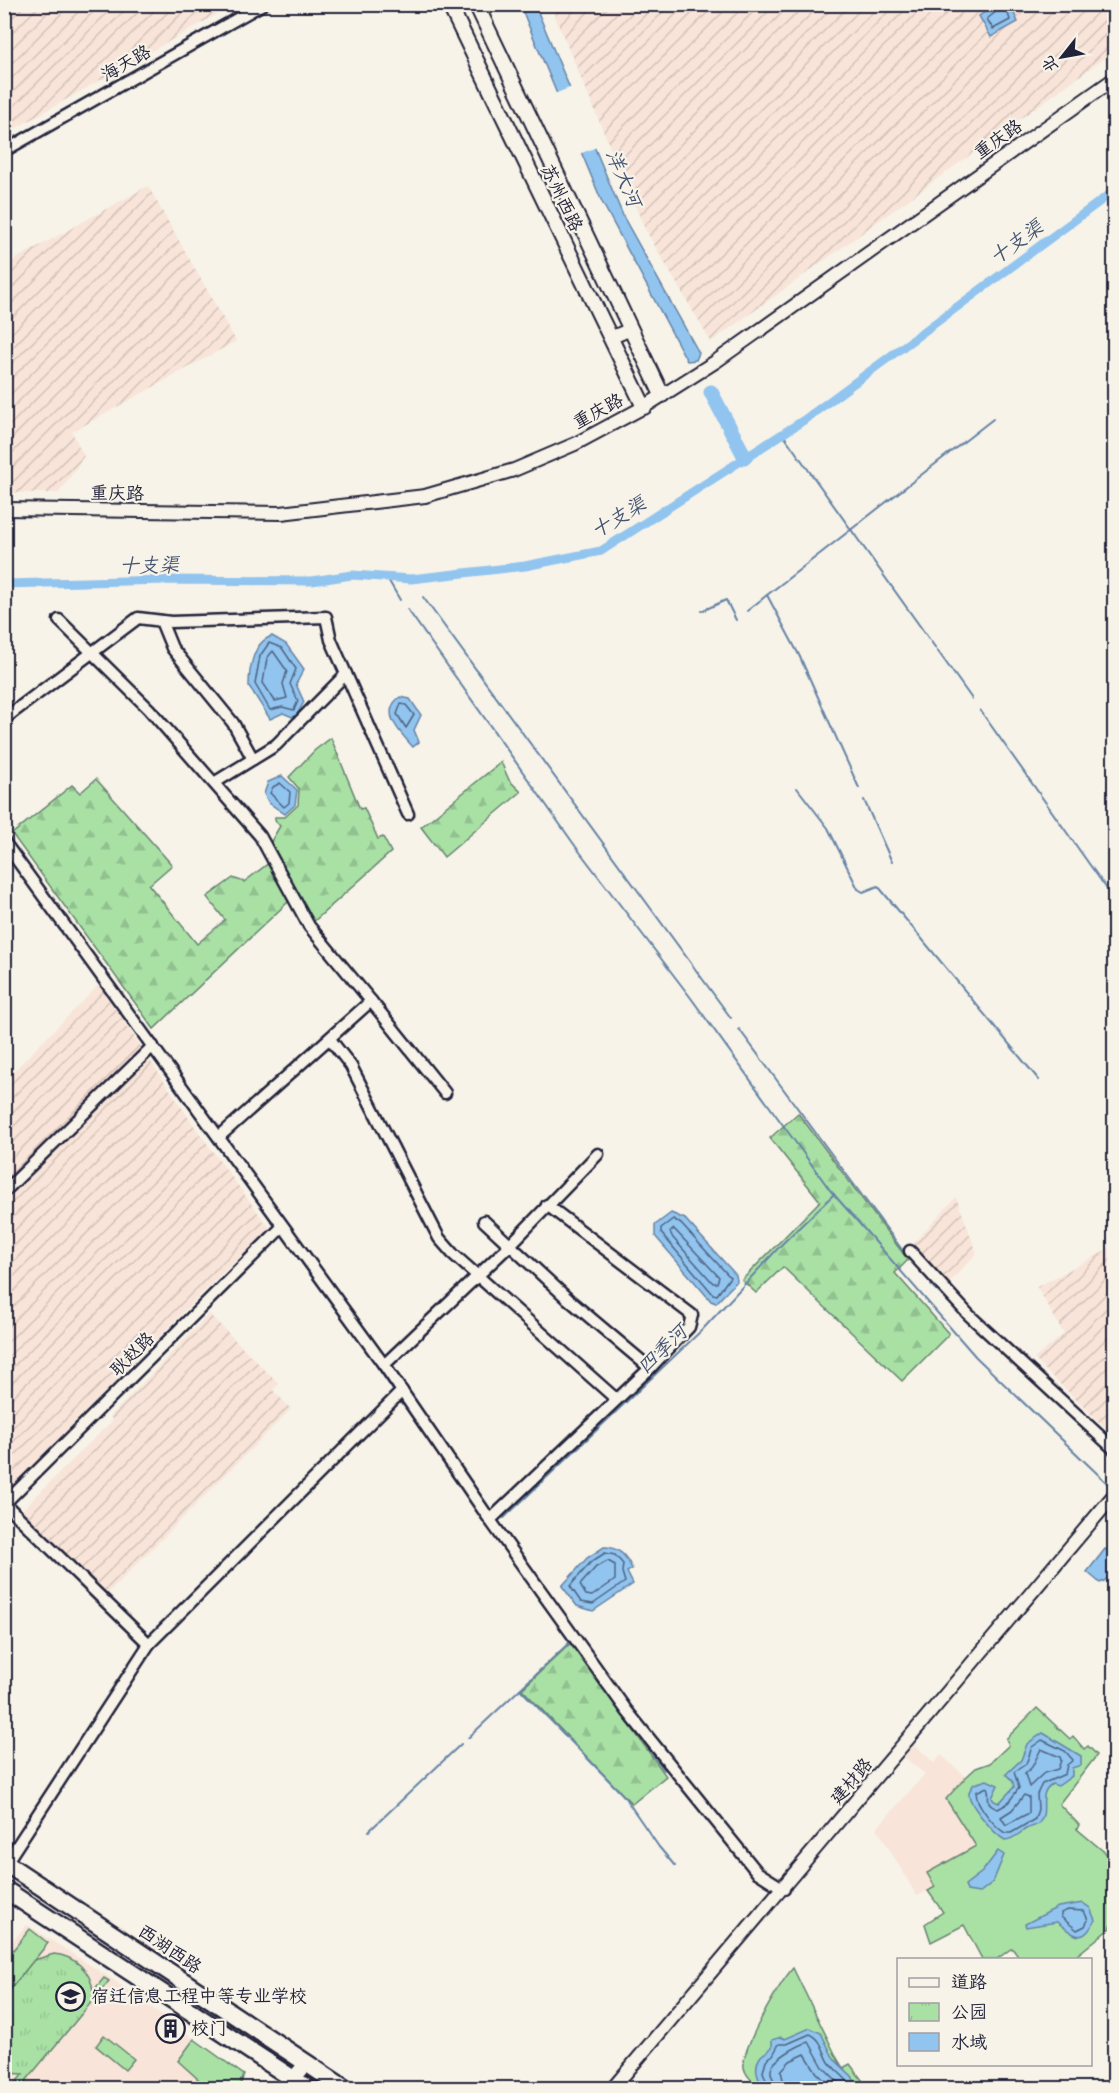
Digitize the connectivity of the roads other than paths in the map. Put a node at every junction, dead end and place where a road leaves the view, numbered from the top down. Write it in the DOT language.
graph roads {
  1 [pos="263,4"];
  2 [pos="449,4"];
  3 [pos="476,4"];
  4 [pos="1114,79"];
  5 [pos="4,151"];
  6 [pos="631,329"];
  7 [pos="610,338"];
  8 [pos="662,395"];
  9 [pos="644,407"];
  10 [pos="4,509"];
  11 [pos="59,620"];
  12 [pos="161,621"];
  13 [pos="92,652"];
  14 [pos="346,674"];
  15 [pos="4,719"];
  16 [pos="253,759"];
  17 [pos="214,783"];
  18 [pos="408,814"];
  19 [pos="4,842"];
  20 [pos="370,1001"];
  21 [pos="330,1039"];
  22 [pos="153,1046"];
  23 [pos="445,1093"];
  24 [pos="220,1136"];
  25 [pos="598,1154"];
  26 [pos="4,1192"];
  27 [pos="547,1205"];
  28 [pos="484,1221"];
  29 [pos="282,1227"];
  30 [pos="511,1244"];
  31 [pos="910,1251"];
  32 [pos="478,1275"];
  33 [pos="384,1365"];
  34 [pos="650,1368"];
  35 [pos="402,1391"];
  36 [pos="616,1399"];
  37 [pos="1114,1449"];
  38 [pos="1114,1495"];
  39 [pos="5,1503"];
  40 [pos="490,1521"];
  41 [pos="150,1644"];
  42 [pos="5,1863"];
  43 [pos="784,1888"];
  44 [pos="4,1890"];
  45 [pos="307,2063"];
  46 [pos="321,2073"];
  47 [pos="298,2086"];
  48 [pos="344,2088"];
  49 [pos="613,2088"];
  1 -- 5 [label="street, 海天路"];
  2 -- 7 [label="main road, 苏州西路"];
  3 -- 6 [label="main road, 苏州西路"];
  4 -- 8 [label="street, 重庆路"];
  6 -- 7 [label="street"];
  6 -- 8 [label="main road, 苏州西路"];
  7 -- 9 [label="main road, 苏州西路"];
  8 -- 9 [label="street, 重庆路"];
  9 -- 10 [label="street, 重庆路"];
  11 -- 13 [label="street"];
  12 -- 13 [label="street"];
  12 -- 14 [label="street"];
  12 -- 16 [label="street"];
  13 -- 15 [label="street"];
  13 -- 17 [label="street"];
  14 -- 16 [label="street"];
  14 -- 18 [label="street"];
  16 -- 17 [label="street"];
  17 -- 20 [label="street"];
  19 -- 22 [label="street"];
  20 -- 21 [label="street"];
  20 -- 23 [label="street"];
  21 -- 24 [label="street"];
  21 -- 32 [label="street"];
  22 -- 24 [label="street"];
  22 -- 26 [label="street"];
  24 -- 29 [label="street"];
  25 -- 27 [label="street"];
  27 -- 30 [label="street"];
  27 -- 34 [label="street"];
  28 -- 30 [label="street"];
  29 -- 33 [label="street"];
  29 -- 39 [label="street, 耿赵路"];
  30 -- 32 [label="street"];
  30 -- 34 [label="street"];
  31 -- 37 [label="street"];
  32 -- 33 [label="street"];
  32 -- 36 [label="street"];
  33 -- 35 [label="street"];
  34 -- 36 [label="street"];
  35 -- 40 [label="street"];
  35 -- 41 [label="street"];
  36 -- 40 [label="street"];
  38 -- 43 [label="street, 建材路"];
  39 -- 41 [label="street"];
  40 -- 43 [label="street"];
  41 -- 42 [label="street"];
  42 -- 45 [label="main road, 西湖西路"];
  43 -- 49 [label="street, 建材路"];
  44 -- 47 [label="main road"];
  45 -- 46 [label="main road, 西湖西路"];
  45 -- 47 [label="main road"];
  46 -- 47 [label="main road"];
  46 -- 48 [label="main road, 西湖西路"];
}
